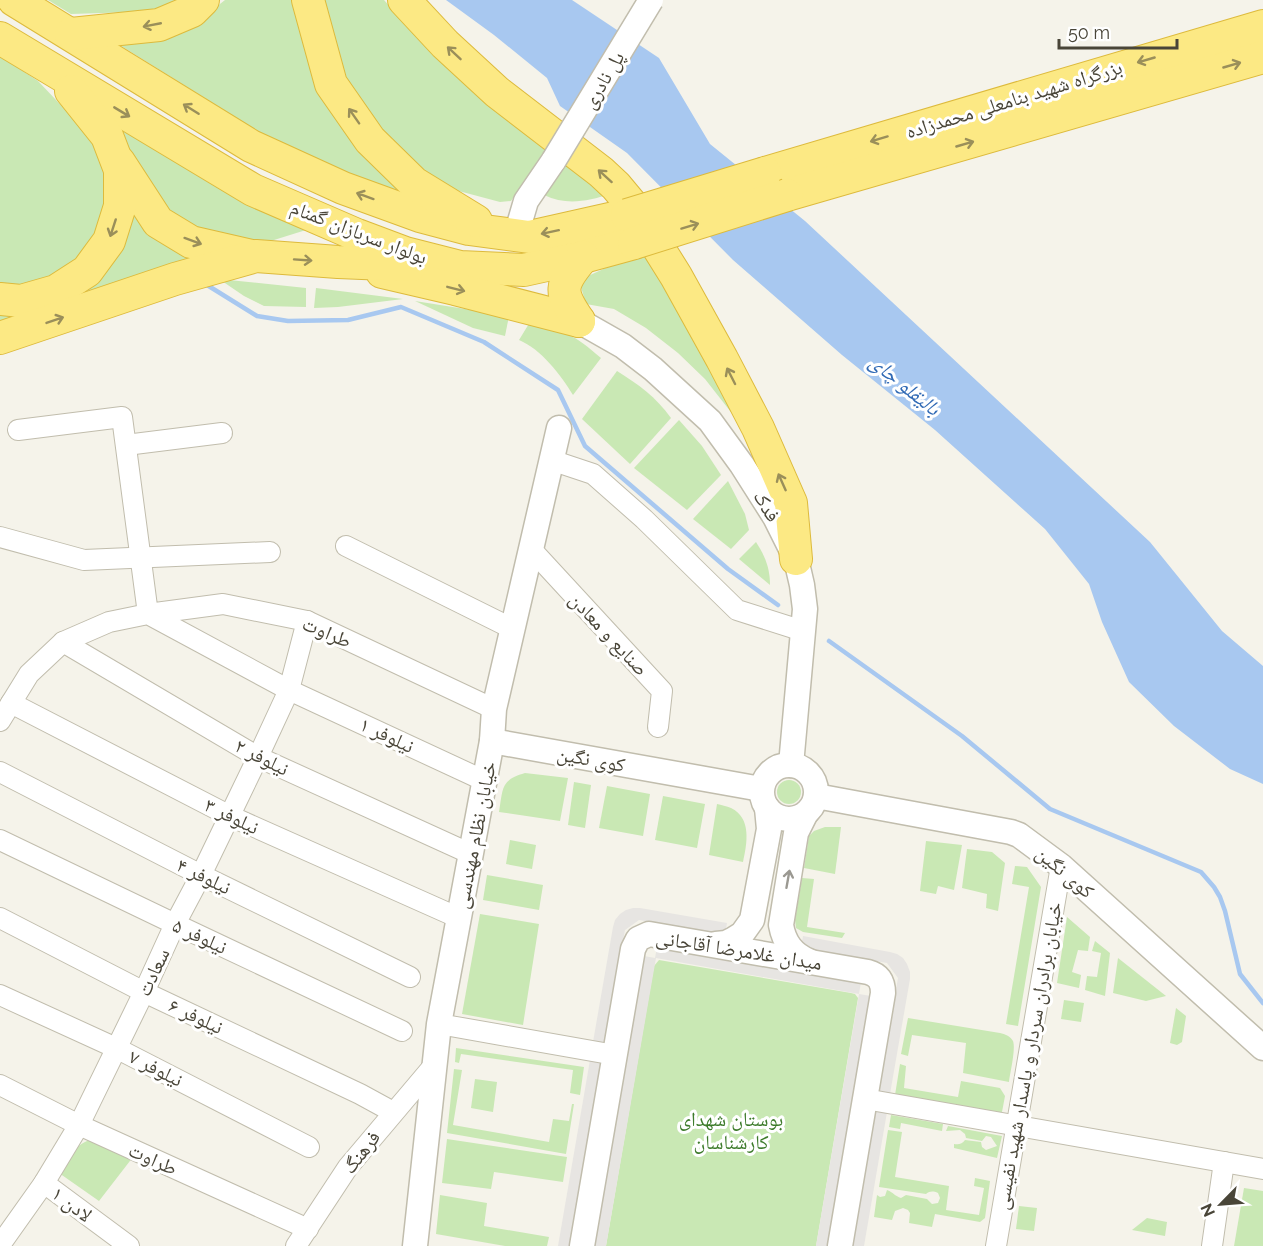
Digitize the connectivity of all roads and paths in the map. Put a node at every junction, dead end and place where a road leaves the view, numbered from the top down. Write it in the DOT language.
graph roads {
  1 [pos="14,0"];
  2 [pos="203,0"];
  3 [pos="308,0"];
  4 [pos="404,0"];
  5 [pos="651,0"];
  6 [pos="1263,26"];
  7 [pos="72,34"];
  8 [pos="0,38"];
  9 [pos="1263,57"];
  10 [pos="51,68"];
  11 [pos="114,154"];
  12 [pos="765,173"];
  13 [pos="788,195"];
  14 [pos="630,229"];
  15 [pos="505,234"];
  16 [pos="256,256"];
  17 [pos="583,257"];
  18 [pos="338,262"];
  19 [pos="460,267"];
  20 [pos="0,299"];
  21 [pos="579,321"];
  22 [pos="0,338"];
  23 [pos="559,428"];
  24 [pos="18,430"];
  25 [pos="222,433"];
  26 [pos="126,445"];
  27 [pos="551,460"];
  28 [pos="0,537"];
  29 [pos="346,546"];
  30 [pos="531,549"];
  31 [pos="270,552"];
  32 [pos="140,557"];
  33 [pos="796,559"];
  34 [pos="148,614"];
  35 [pos="307,621"];
  36 [pos="513,629"];
  37 [pos="803,631"];
  38 [pos="63,642"];
  39 [pos="289,690"];
  40 [pos="12,703"];
  41 [pos="494,709"];
  42 [pos="0,721"];
  43 [pos="658,728"];
  44 [pos="492,741"];
  45 [pos="258,758"];
  46 [pos="790,765"];
  47 [pos="0,772"];
  48 [pos="485,781"];
  49 [pos="764,799"];
  50 [pos="810,805"];
  51 [pos="230,816"];
  52 [pos="0,840"];
  53 [pos="471,854"];
  54 [pos="1061,866"];
  55 [pos="201,875"];
  56 [pos="755,911"];
  57 [pos="782,916"];
  58 [pos="0,918"];
  59 [pos="459,918"];
  60 [pos="175,924"];
  61 [pos="708,944"];
  62 [pos="814,962"];
  63 [pos="410,977"];
  64 [pos="144,992"];
  65 [pos="0,995"];
  66 [pos="440,1024"];
  67 [pos="402,1031"];
  68 [pos="116,1048"];
  69 [pos="1263,1048"];
  70 [pos="615,1055"];
  71 [pos="435,1064"];
  72 [pos="0,1085"];
  73 [pos="865,1099"];
  74 [pos="393,1112"];
  75 [pos="79,1125"];
  76 [pos="1016,1126"];
  77 [pos="309,1147"];
  78 [pos="1224,1162"];
  79 [pos="1263,1169"];
  80 [pos="44,1183"];
  81 [pos="308,1229"];
  82 [pos="0,1245"];
  83 [pos="129,1246"];
  84 [pos="296,1246"];
  85 [pos="415,1246"];
  86 [pos="582,1246"];
  87 [pos="840,1246"];
  88 [pos="996,1246"];
  89 [pos="1212,1246"];
  1 -- 7 [label="highway, بولوار سربازان گمنام"];
  2 -- 7 [label="highway, one-way"];
  15 -- 3 [label="highway, one-way"];
  33 -- 4 [label="highway, one-way"];
  5 -- 15 [label="street, پل نادری, bridge"];
  6 -- 12 [label="highway, بزرگراه شهید بنامعلی محمدزاده, one-way"];
  15 -- 7 [label="highway, بولوار سربازان گمنام, one-way"];
  8 -- 10 [label="highway, بولوار سربازان گمنام"];
  13 -- 9 [label="highway, بزرگراه شهید بنامعلی محمدزاده, one-way"];
  10 -- 11 [label="highway"];
  10 -- 19 [label="highway, بولوار سربازان گمنام, one-way"];
  11 -- 16 [label="highway, one-way"];
  11 -- 20 [label="highway, one-way"];
  12 -- 14 [label="highway, بولوار سربازان گمنام, bridge"];
  14 -- 13 [label="highway, بولوار سربازان گمنام, one-way, bridge"];
  14 -- 15 [label="highway, بولوار سربازان گمنام, one-way"];
  14 -- 17 [label="highway, بولوار سربازان گمنام"];
  16 -- 18 [label="highway, one-way"];
  22 -- 16 [label="highway, one-way"];
  17 -- 19 [label="highway, بولوار سربازان گمنام"];
  17 -- 21 [label="highway"];
  18 -- 19 [label="highway"];
  18 -- 21 [label="highway, one-way"];
  21 -- 33 [label="street, فدک"];
  23 -- 27 [label="street, خیابان نظام مهندسی"];
  24 -- 26 [label="street"];
  25 -- 26 [label="street"];
  26 -- 32 [label="street"];
  27 -- 30 [label="street, خیابان نظام مهندسی"];
  27 -- 37 [label="street"];
  28 -- 32 [label="street"];
  29 -- 36 [label="street"];
  30 -- 36 [label="street, خیابان نظام مهندسی"];
  30 -- 43 [label="street, صنایع و معادن"];
  31 -- 32 [label="street"];
  32 -- 34 [label="street"];
  33 -- 37 [label="street, فدک"];
  34 -- 35 [label="street, طراوت"];
  34 -- 38 [label="street, طراوت"];
  34 -- 39 [label="street"];
  35 -- 39 [label="street, سعادت"];
  35 -- 41 [label="street, طراوت"];
  36 -- 41 [label="street, خیابان نظام مهندسی"];
  37 -- 46 [label="street, فدک"];
  38 -- 40 [label="street, طراوت"];
  38 -- 45 [label="street, نیلوفر ۲"];
  39 -- 45 [label="street, سعادت"];
  39 -- 48 [label="street, نیلوفر ۱"];
  40 -- 42 [label="street, طراوت"];
  40 -- 51 [label="street, نیلوفر ۳"];
  41 -- 44 [label="street, خیابان نظام مهندسی"];
  44 -- 48 [label="street, خیابان نظام مهندسی"];
  44 -- 49 [label="street, کوی نگین"];
  45 -- 51 [label="street, سعادت"];
  45 -- 53 [label="street, نیلوفر ۲"];
  46 -- 49 [label="street"];
  46 -- 50 [label="street"];
  47 -- 55 [label="street, نیلوفر ۴"];
  48 -- 53 [label="street, خیابان نظام مهندسی"];
  49 -- 50 [label="street"];
  49 -- 56 [label="street"];
  50 -- 54 [label="street, کوی نگین"];
  57 -- 50 [label="street, one-way"];
  51 -- 55 [label="street, سعادت"];
  51 -- 59 [label="street, نیلوفر ۳"];
  52 -- 60 [label="street, نیلوفر ۵"];
  53 -- 59 [label="street, خیابان نظام مهندسی"];
  54 -- 69 [label="street, کوی نگین"];
  54 -- 76 [label="street, خیابان برادران سردار و پاسدار شهید نفیسی"];
  55 -- 60 [label="street, سعادت"];
  55 -- 63 [label="street, نیلوفر ۴"];
  56 -- 57 [label="street"];
  56 -- 61 [label="street"];
  57 -- 62 [label="street"];
  58 -- 64 [label="street, نیلوفر ۶"];
  59 -- 66 [label="street, خیابان نظام مهندسی"];
  60 -- 64 [label="street, سعادت"];
  60 -- 67 [label="street, نیلوفر ۵"];
  61 -- 62 [label="street, میدان غلامرضا آقاجانی"];
  61 -- 70 [label="street, میدان غلامرضا آقاجانی"];
  62 -- 73 [label="street, میدان غلامرضا آقاجانی"];
  64 -- 68 [label="street, سعادت"];
  64 -- 74 [label="street, نیلوفر ۶"];
  65 -- 68 [label="street, نیلوفر ۷"];
  66 -- 70 [label="street"];
  66 -- 71 [label="street, خیابان نظام مهندسی"];
  68 -- 75 [label="street, سعادت"];
  68 -- 77 [label="street, نیلوفر ۷"];
  70 -- 86 [label="street, میدان غلامرضا آقاجانی"];
  71 -- 74 [label="street, فرهنگ"];
  71 -- 85 [label="street, خیابان نظام مهندسی"];
  72 -- 75 [label="street, طراوت"];
  73 -- 76 [label="street"];
  73 -- 87 [label="street, میدان غلامرضا آقاجانی"];
  74 -- 81 [label="street, فرهنگ"];
  75 -- 80 [label="street, سعادت"];
  75 -- 81 [label="street, طراوت"];
  76 -- 78 [label="street"];
  76 -- 88 [label="street, خیابان برادران سردار و پاسدار شهید نفیسی"];
  78 -- 79 [label="street"];
  78 -- 89 [label="street"];
  80 -- 82 [label="street, سعادت"];
  80 -- 83 [label="street, لادن ۱"];
  81 -- 84 [label="street, فرهنگ"];
}
